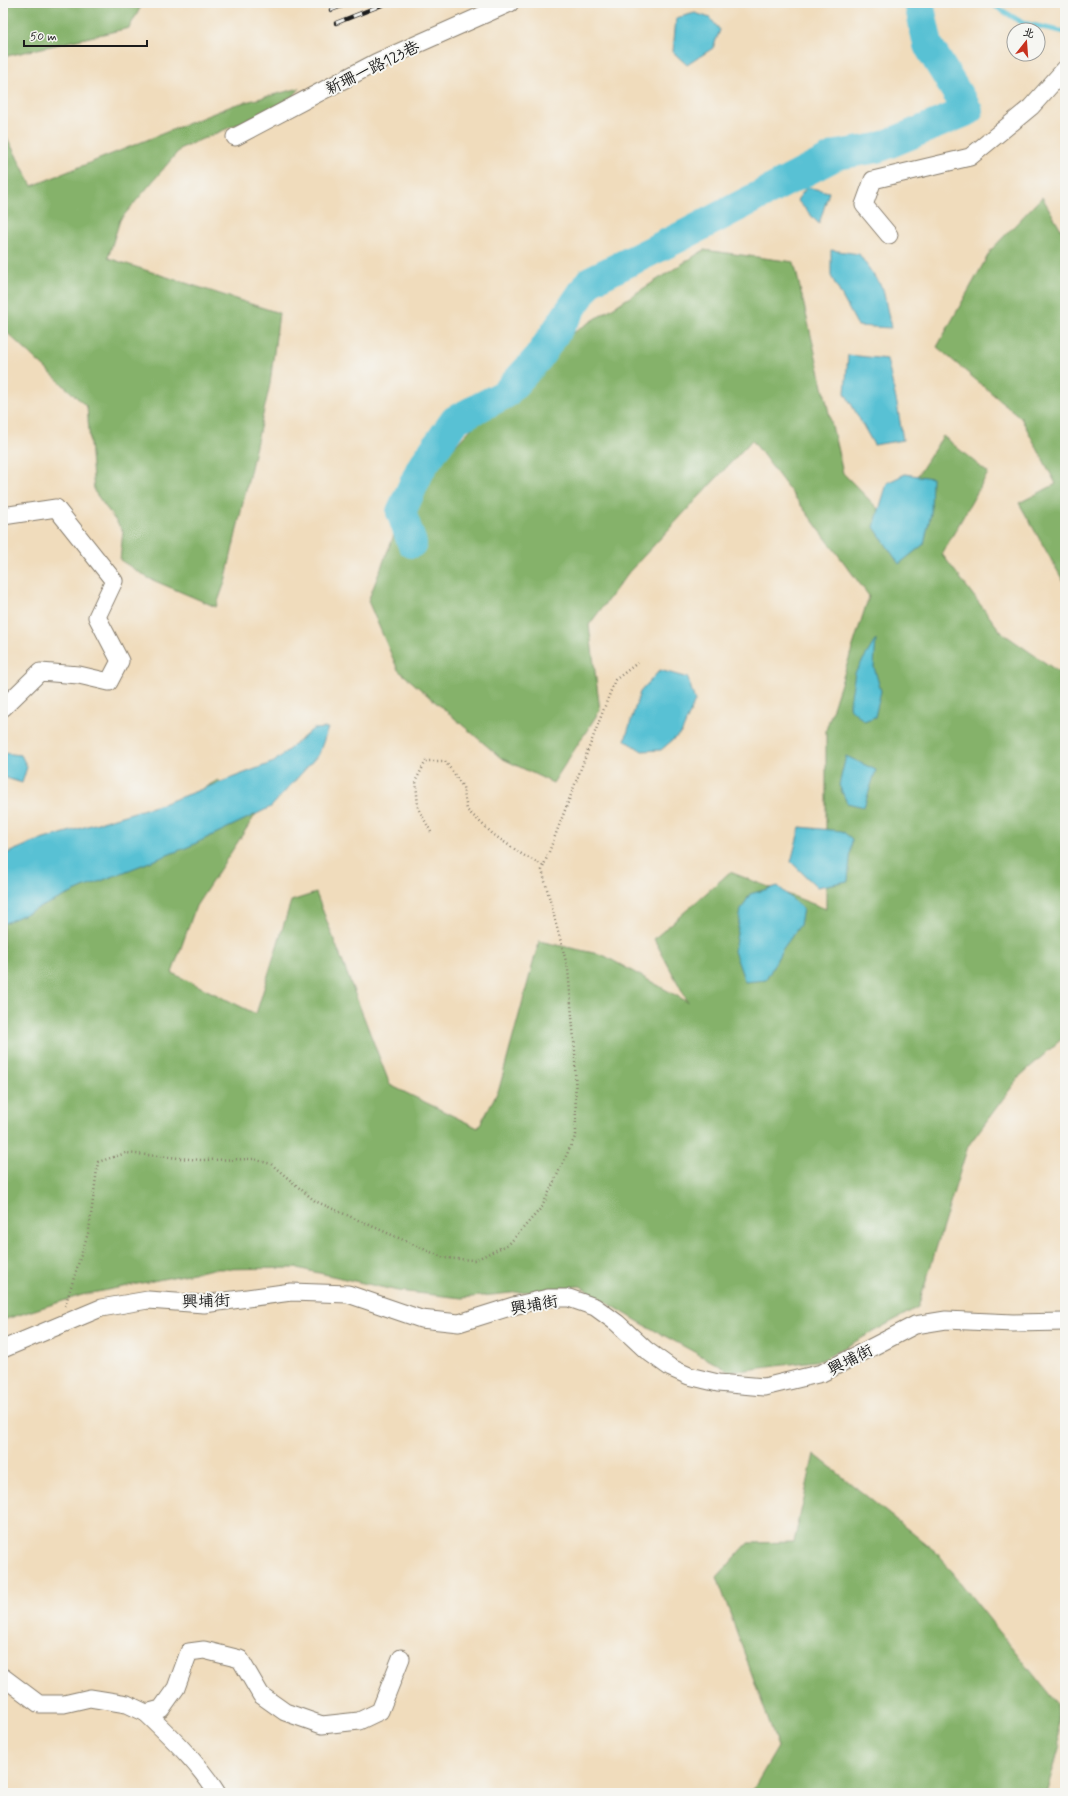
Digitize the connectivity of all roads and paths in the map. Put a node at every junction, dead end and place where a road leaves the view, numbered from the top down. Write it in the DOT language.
graph roads {
  1 [pos="510,3"];
  2 [pos="1065,69"];
  3 [pos="235,136"];
  4 [pos="889,235"];
  5 [pos="3,516"];
  6 [pos="640,661"];
  7 [pos="3,708"];
  8 [pos="431,832"];
  9 [pos="544,866"];
  10 [pos="1065,1322"];
  11 [pos="60,1325"];
  12 [pos="3,1349"];
  13 [pos="402,1658"];
  14 [pos="3,1677"];
  15 [pos="146,1713"];
  16 [pos="217,1793"];
  1 -- 3 [label="street, 新珊一路123巷"];
  2 -- 4 [label="street"];
  5 -- 7 [label="street"];
  6 -- 9 [label="path"];
  8 -- 9 [label="path"];
  9 -- 11 [label="path"];
  10 -- 11 [label="street, 興埔街"];
  11 -- 12 [label="street, 興埔街"];
  13 -- 15 [label="street"];
  14 -- 15 [label="street"];
  15 -- 16 [label="street"];
}
